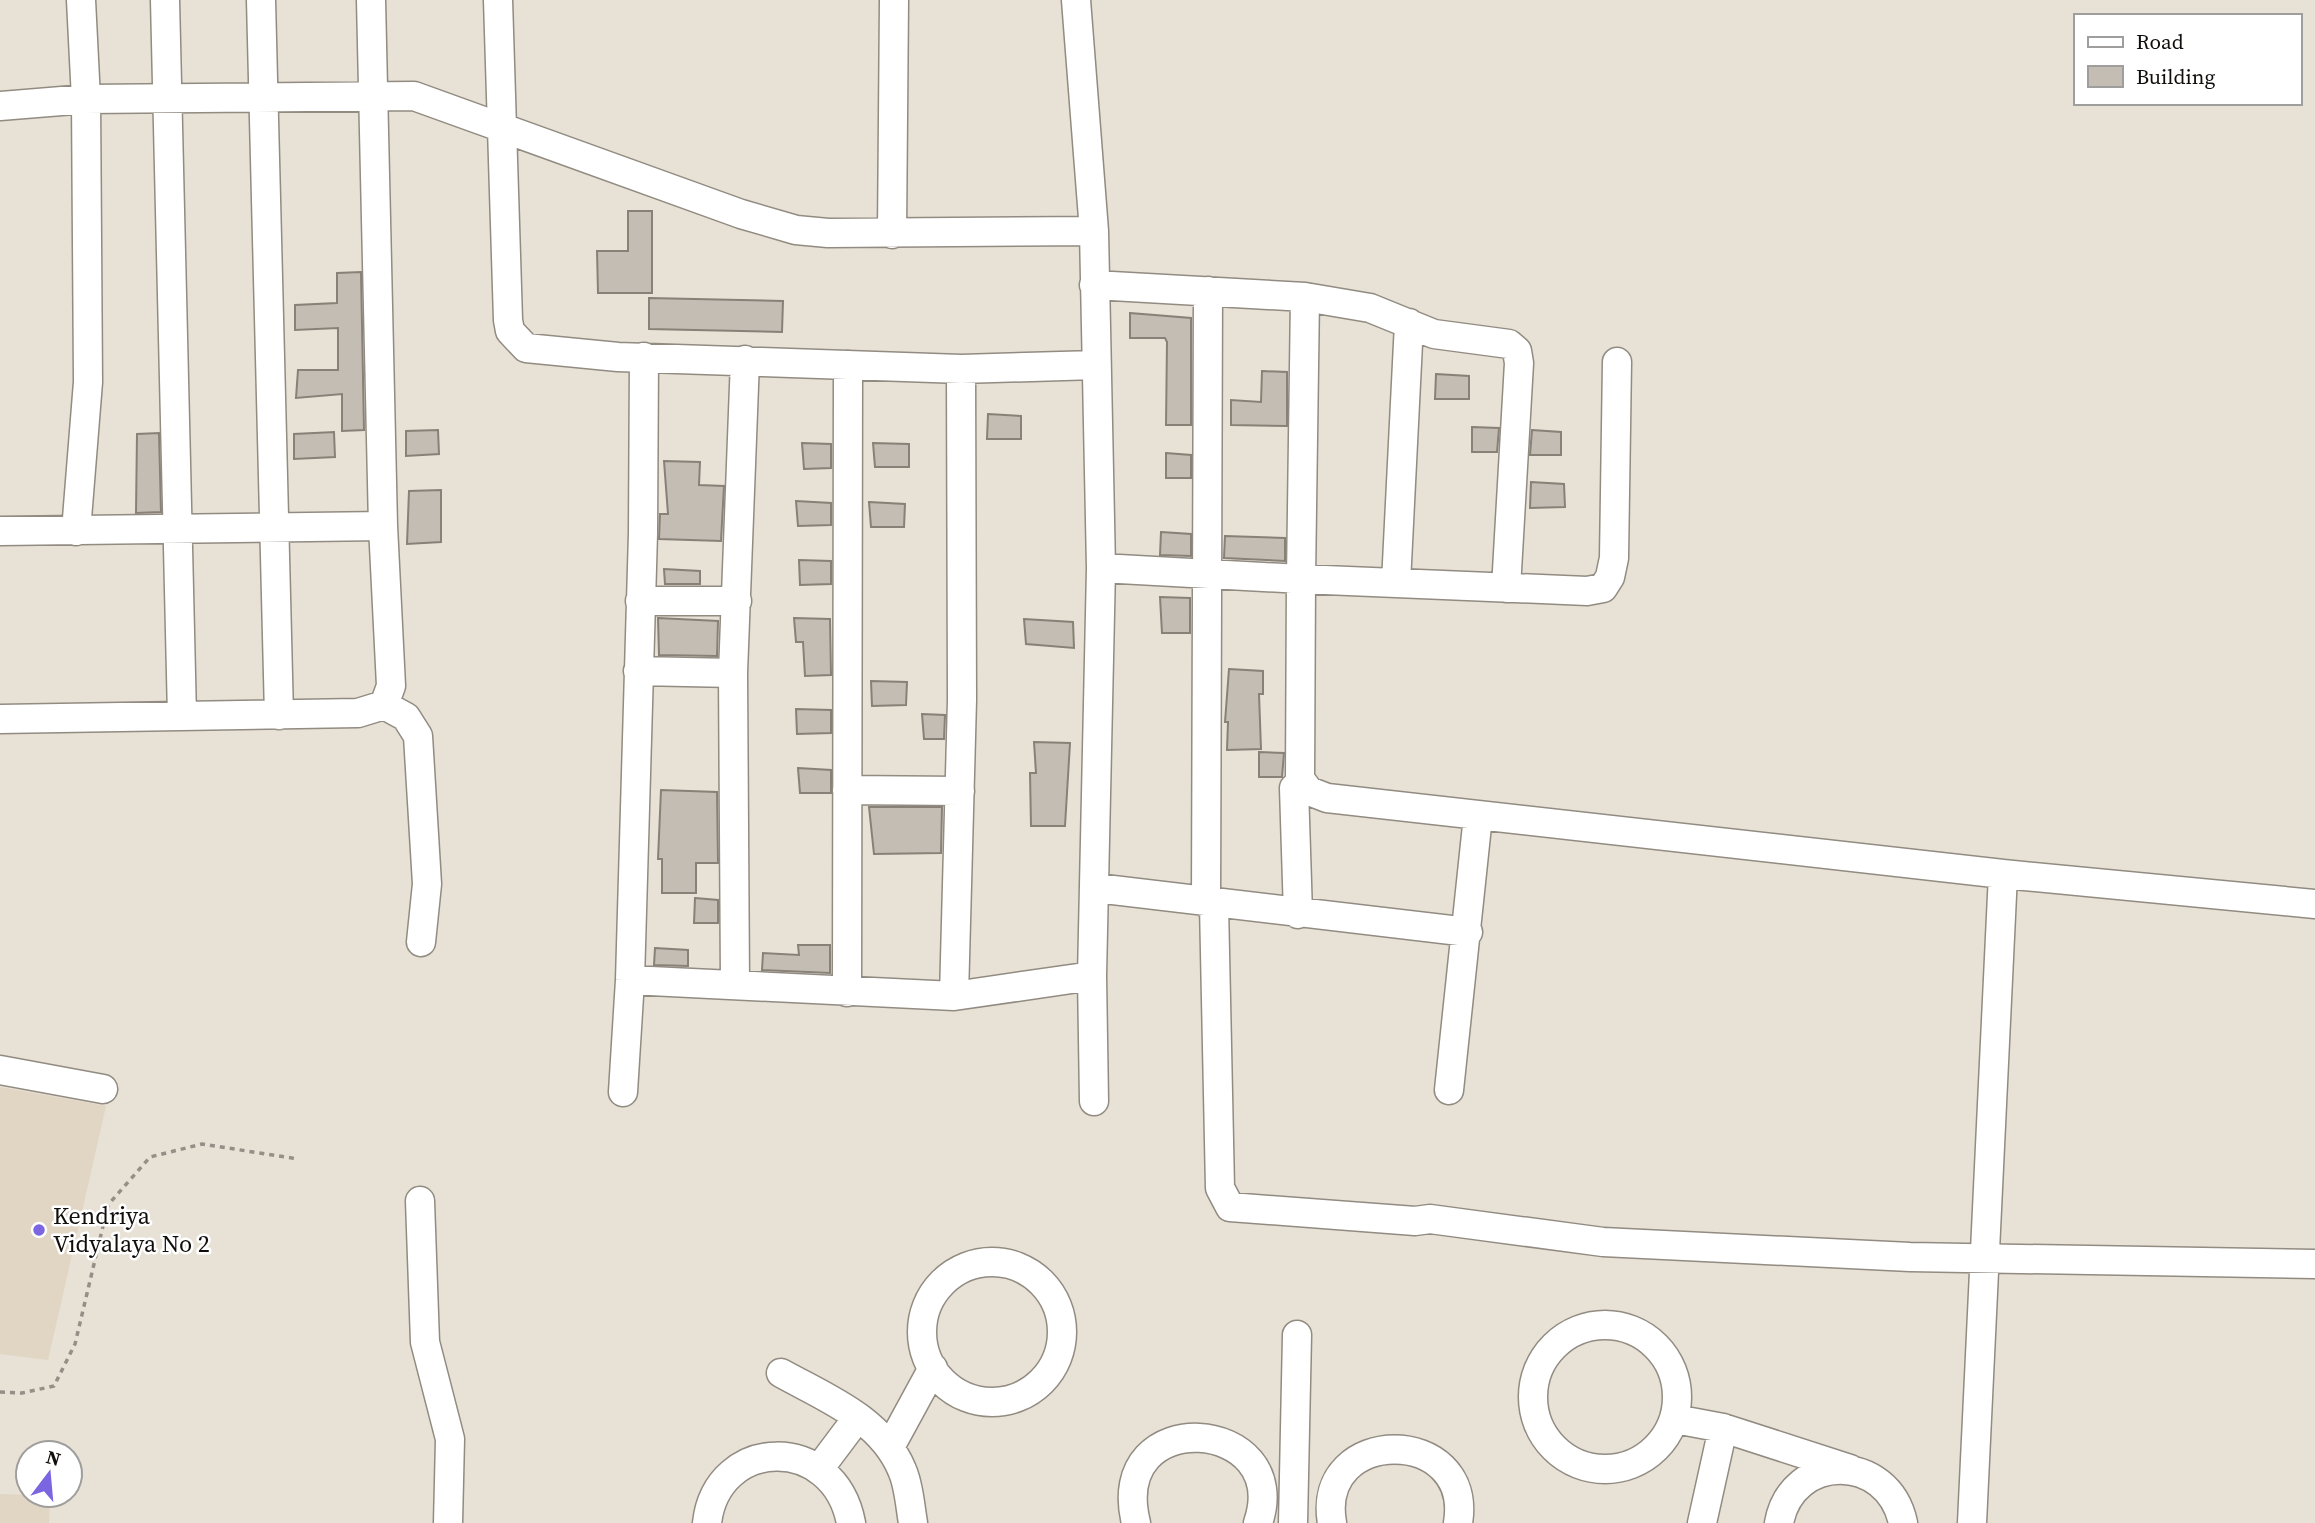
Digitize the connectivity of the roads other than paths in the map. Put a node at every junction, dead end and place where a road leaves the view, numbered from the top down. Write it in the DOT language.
graph roads {
  1 [pos="81,0"];
  2 [pos="165,0"];
  3 [pos="261,0"];
  4 [pos="371,0"];
  5 [pos="498,0"];
  6 [pos="894,0"];
  7 [pos="1076,0"];
  8 [pos="264,95"];
  9 [pos="372,95"];
  10 [pos="167,98"];
  11 [pos="86,99"];
  12 [pos="0,106"];
  13 [pos="501,125"];
  14 [pos="1094,231"];
  15 [pos="892,234"];
  16 [pos="1094,285"];
  17 [pos="1208,291"];
  18 [pos="1305,297"];
  19 [pos="1409,323"];
  20 [pos="644,357"];
  21 [pos="745,360"];
  22 [pos="1617,362"];
  23 [pos="848,365"];
  24 [pos="1096,365"];
  25 [pos="961,369"];
  26 [pos="383,526"];
  27 [pos="275,529"];
  28 [pos="177,530"];
  29 [pos="0,531"];
  30 [pos="76,531"];
  31 [pos="1101,568"];
  32 [pos="1208,574"];
  33 [pos="1301,579"];
  34 [pos="1396,583"];
  35 [pos="1506,588"];
  36 [pos="640,601"];
  37 [pos="737,601"];
  38 [pos="638,671"];
  39 [pos="733,673"];
  40 [pos="384,705"];
  41 [pos="279,715"];
  42 [pos="182,716"];
  43 [pos="0,719"];
  44 [pos="1294,788"];
  45 [pos="848,790"];
  46 [pos="960,791"];
  47 [pos="1478,816"];
  48 [pos="2003,874"];
  49 [pos="1096,888"];
  50 [pos="1206,903"];
  51 [pos="2315,904"];
  52 [pos="1298,914"];
  53 [pos="1468,932"];
  54 [pos="422,942"];
  55 [pos="1092,976"];
  56 [pos="630,981"];
  57 [pos="735,984"];
  58 [pos="847,992"];
  59 [pos="954,996"];
  60 [pos="0,1070"];
  61 [pos="103,1089"];
  62 [pos="1449,1090"];
  63 [pos="623,1092"];
  64 [pos="1094,1101"];
  65 [pos="420,1201"];
  66 [pos="1982,1258"];
  67 [pos="2315,1264"];
  68 [pos="1297,1335"];
  69 [pos="933,1368"];
  70 [pos="781,1373"];
  71 [pos="859,1417"];
  72 [pos="1675,1419"];
  73 [pos="1723,1428"];
  74 [pos="890,1447"];
  75 [pos="819,1469"];
  76 [pos="1850,1469"];
  77 [pos="1260,1511"];
  78 [pos="1293,1517"];
  79 [pos="1331,1517"];
  80 [pos="448,1523"];
  81 [pos="707,1523"];
  82 [pos="851,1523"];
  83 [pos="913,1523"];
  84 [pos="1136,1523"];
  85 [pos="1458,1523"];
  86 [pos="1702,1523"];
  87 [pos="1779,1523"];
  88 [pos="1903,1523"];
  89 [pos="1972,1523"];
  1 -- 11 [label="street"];
  2 -- 10 [label="street"];
  3 -- 8 [label="street"];
  4 -- 9 [label="street"];
  5 -- 13 [label="street"];
  6 -- 15 [label="street"];
  7 -- 14 [label="street"];
  8 -- 9 [label="street"];
  8 -- 10 [label="street"];
  8 -- 27 [label="street"];
  9 -- 13 [label="street"];
  9 -- 26 [label="street"];
  10 -- 11 [label="street"];
  10 -- 28 [label="street"];
  11 -- 12 [label="street"];
  11 -- 30 [label="street"];
  13 -- 15 [label="street"];
  13 -- 20 [label="street"];
  14 -- 15 [label="street"];
  14 -- 16 [label="street"];
  16 -- 17 [label="street"];
  16 -- 24 [label="street"];
  17 -- 18 [label="street"];
  17 -- 32 [label="street"];
  18 -- 19 [label="street"];
  18 -- 33 [label="street"];
  19 -- 34 [label="street"];
  19 -- 35 [label="street"];
  20 -- 21 [label="street"];
  20 -- 36 [label="street"];
  21 -- 23 [label="street"];
  21 -- 37 [label="street"];
  22 -- 35 [label="street"];
  23 -- 25 [label="street"];
  23 -- 45 [label="street"];
  24 -- 25 [label="street"];
  24 -- 31 [label="street"];
  25 -- 46 [label="street"];
  26 -- 27 [label="street"];
  26 -- 40 [label="street"];
  27 -- 28 [label="street"];
  27 -- 41 [label="street"];
  28 -- 30 [label="street"];
  28 -- 42 [label="street"];
  29 -- 30 [label="street"];
  31 -- 32 [label="street"];
  31 -- 49 [label="street"];
  32 -- 33 [label="street"];
  32 -- 50 [label="street"];
  33 -- 34 [label="street"];
  33 -- 47 [label="street"];
  34 -- 35 [label="street"];
  36 -- 37 [label="street"];
  36 -- 38 [label="street"];
  37 -- 39 [label="street"];
  38 -- 39 [label="street"];
  38 -- 56 [label="street"];
  39 -- 57 [label="street"];
  40 -- 41 [label="street"];
  40 -- 54 [label="street"];
  41 -- 42 [label="street"];
  42 -- 43 [label="street"];
  44 -- 52 [label="street"];
  45 -- 46 [label="street"];
  45 -- 58 [label="street"];
  46 -- 59 [label="street"];
  47 -- 48 [label="street"];
  47 -- 53 [label="street"];
  48 -- 51 [label="street"];
  48 -- 66 [label="street"];
  49 -- 50 [label="street"];
  49 -- 55 [label="street"];
  50 -- 52 [label="street"];
  50 -- 66 [label="street"];
  52 -- 53 [label="street"];
  53 -- 62 [label="street"];
  55 -- 59 [label="street"];
  55 -- 64 [label="street"];
  56 -- 57 [label="street"];
  56 -- 63 [label="street"];
  57 -- 58 [label="street"];
  58 -- 59 [label="street"];
  60 -- 61 [label="street"];
  65 -- 80 [label="street"];
  66 -- 67 [label="street"];
  66 -- 89 [label="street"];
  68 -- 78 [label="street"];
  69 -- 69 [label="street"];
  69 -- 74 [label="street"];
  70 -- 71 [label="street"];
  71 -- 74 [label="street"];
  71 -- 75 [label="street"];
  72 -- 72 [label="street"];
  72 -- 73 [label="street"];
  73 -- 76 [label="street"];
  73 -- 86 [label="street"];
  74 -- 83 [label="street"];
  75 -- 81 [label="street"];
  75 -- 82 [label="street"];
  76 -- 87 [label="street"];
  76 -- 88 [label="street"];
  77 -- 78 [label="street"];
  77 -- 84 [label="street"];
  78 -- 79 [label="street"];
  79 -- 85 [label="street"];
}
